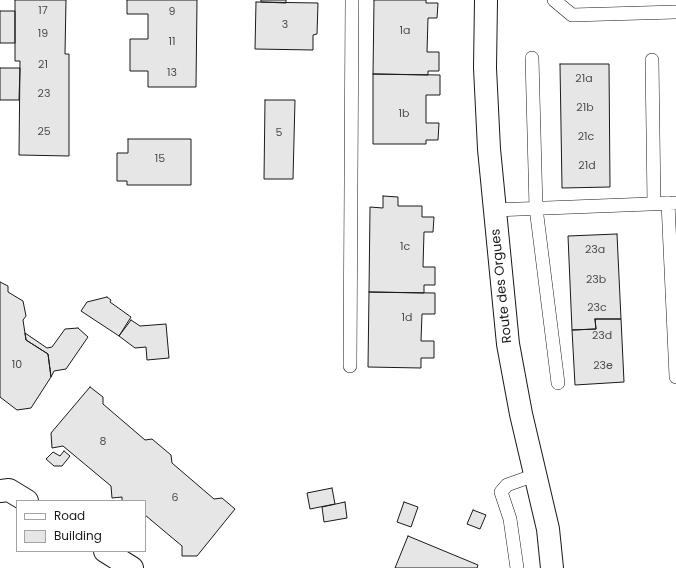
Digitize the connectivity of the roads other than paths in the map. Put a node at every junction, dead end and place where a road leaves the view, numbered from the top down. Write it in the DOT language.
graph roads {
  1 [pos="352,0"];
  2 [pos="486,0"];
  3 [pos="554,0"];
  4 [pos="676,12"];
  5 [pos="532,58"];
  6 [pos="652,60"];
  7 [pos="672,203"];
  8 [pos="654,204"];
  9 [pos="536,208"];
  10 [pos="494,210"];
  11 [pos="350,366"];
  12 [pos="676,377"];
  13 [pos="558,383"];
  14 [pos="535,475"];
  15 [pos="0,491"];
  16 [pos="25,500"];
  17 [pos="107,552"];
  18 [pos="132,568"];
  19 [pos="517,568"];
  20 [pos="552,568"];
  1 -- 11 [label="lane"];
  2 -- 10 [label="street, Route des Orgues"];
  3 -- 4 [label="lane"];
  5 -- 9 [label="lane"];
  6 -- 8 [label="lane"];
  7 -- 8 [label="lane"];
  7 -- 12 [label="lane"];
  8 -- 9 [label="lane"];
  9 -- 10 [label="lane"];
  9 -- 13 [label="lane"];
  10 -- 14 [label="street, Route des Orgues"];
  14 -- 19 [label="lane"];
  14 -- 20 [label="street, Route des Orgues"];
  15 -- 16 [label="street"];
  17 -- 18 [label="street"];
}
